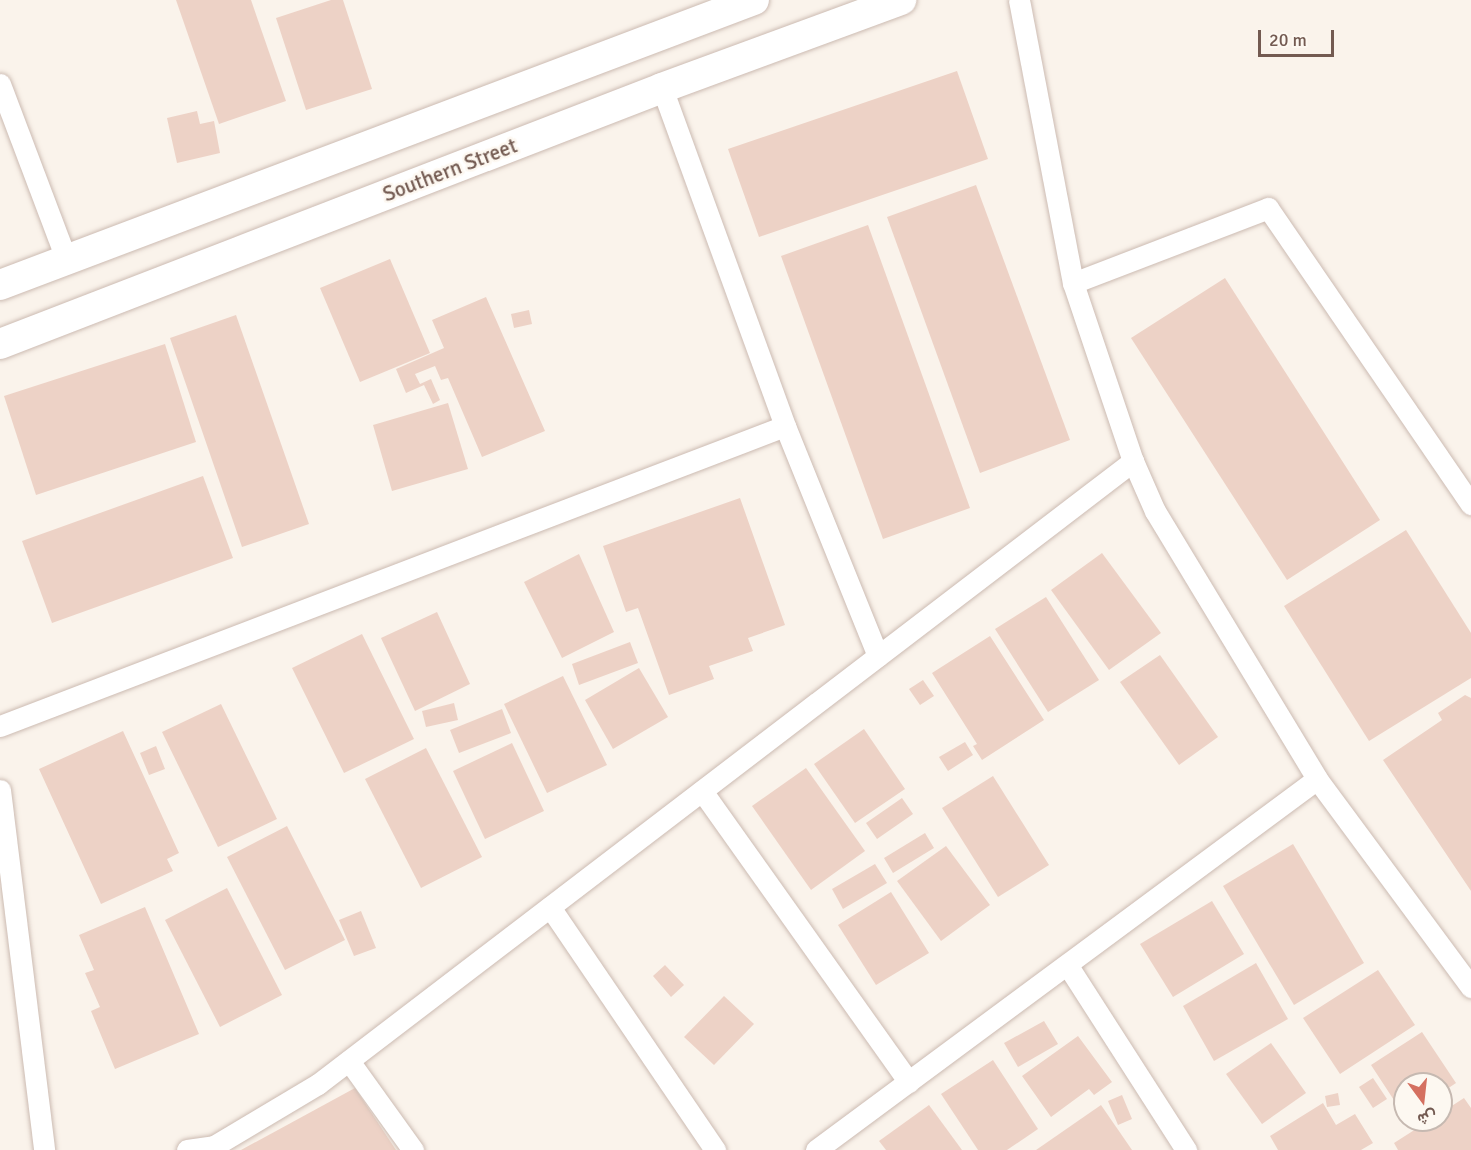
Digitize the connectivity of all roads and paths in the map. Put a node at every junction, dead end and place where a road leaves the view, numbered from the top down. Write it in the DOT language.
graph roads {
  1 [pos="754,0"];
  2 [pos="901,0"];
  3 [pos="1019,0"];
  4 [pos="0,84"];
  5 [pos="662,88"];
  6 [pos="66,259"];
  7 [pos="1073,283"];
  8 [pos="0,285"];
  9 [pos="0,344"];
  10 [pos="785,426"];
  11 [pos="1132,462"];
  12 [pos="1471,504"];
  13 [pos="878,657"];
  14 [pos="0,726"];
  15 [pos="1317,779"];
  16 [pos="0,790"];
  17 [pos="702,790"];
  18 [pos="550,907"];
  19 [pos="1068,966"];
  20 [pos="1471,987"];
  21 [pos="349,1061"];
  22 [pos="909,1082"];
  23 [pos="44,1150"];
  24 [pos="187,1150"];
  25 [pos="413,1150"];
  26 [pos="715,1150"];
  27 [pos="816,1150"];
  28 [pos="1186,1150"];
  1 -- 6 [label="main road"];
  2 -- 5 [label="main road, Southern Street"];
  3 -- 7 [label="street"];
  4 -- 6 [label="street"];
  5 -- 9 [label="main road, Southern Street"];
  5 -- 10 [label="street"];
  6 -- 8 [label="main road"];
  7 -- 11 [label="street"];
  7 -- 12 [label="street"];
  10 -- 13 [label="street"];
  10 -- 14 [label="street"];
  11 -- 13 [label="street"];
  11 -- 15 [label="street"];
  13 -- 17 [label="street"];
  15 -- 19 [label="street"];
  15 -- 20 [label="street"];
  16 -- 23 [label="street"];
  17 -- 18 [label="street"];
  17 -- 22 [label="street"];
  18 -- 21 [label="street"];
  18 -- 26 [label="street"];
  19 -- 22 [label="street"];
  19 -- 28 [label="street"];
  21 -- 24 [label="street"];
  21 -- 25 [label="street"];
  22 -- 27 [label="street"];
}
